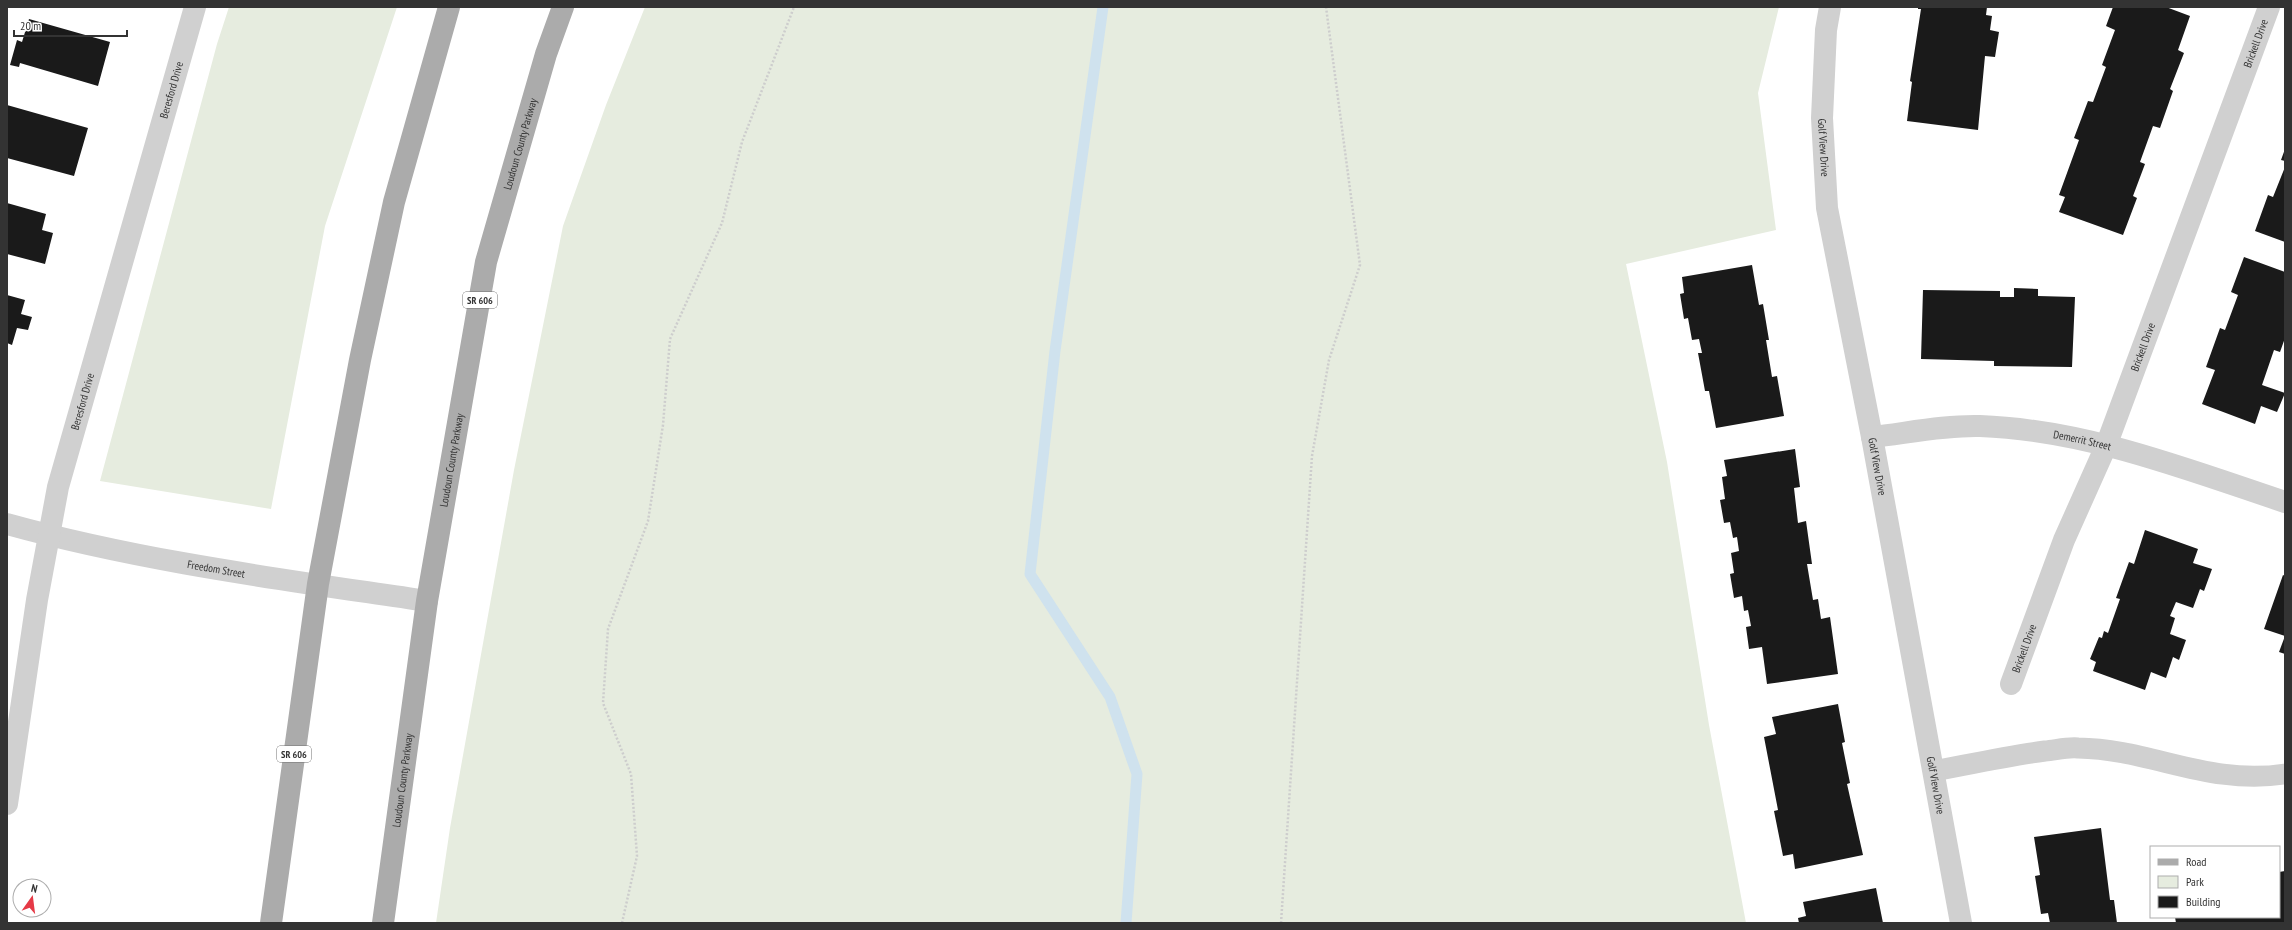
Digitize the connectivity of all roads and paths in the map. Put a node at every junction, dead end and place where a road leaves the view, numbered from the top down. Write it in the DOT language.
graph roads {
  1 [pos="195,7"];
  2 [pos="449,7"];
  3 [pos="563,7"];
  4 [pos="794,7"];
  5 [pos="1326,7"];
  6 [pos="1830,7"];
  7 [pos="2269,7"];
  8 [pos="1872,437"];
  9 [pos="2106,446"];
  10 [pos="2285,502"];
  11 [pos="7,524"];
  12 [pos="48,535"];
  13 [pos="318,584"];
  14 [pos="427,601"];
  15 [pos="2011,684"];
  16 [pos="1934,770"];
  17 [pos="2285,774"];
  18 [pos="7,804"];
  19 [pos="271,923"];
  20 [pos="383,923"];
  21 [pos="622,923"];
  22 [pos="1281,923"];
  23 [pos="1961,923"];
  1 -- 12 [label="street, Beresford Drive"];
  2 -- 13 [label="main road, SR 606"];
  3 -- 14 [label="main road, Loudoun County Parkway / SR 606"];
  4 -- 21 [label="path"];
  5 -- 22 [label="path"];
  6 -- 8 [label="street, Golf View Drive"];
  7 -- 9 [label="street, Brickell Drive"];
  8 -- 9 [label="street, Demerrit Street"];
  8 -- 16 [label="street, Golf View Drive"];
  9 -- 10 [label="street, Demerrit Street"];
  9 -- 15 [label="street, Brickell Drive"];
  11 -- 12 [label="street, Freedom Street"];
  12 -- 13 [label="street, Freedom Street"];
  12 -- 18 [label="street, Beresford Drive"];
  13 -- 14 [label="street, Freedom Street"];
  13 -- 19 [label="main road, SR 606"];
  14 -- 20 [label="main road, Loudoun County Parkway / SR 606"];
  16 -- 17 [label="lane"];
  16 -- 23 [label="street, Golf View Drive"];
}
